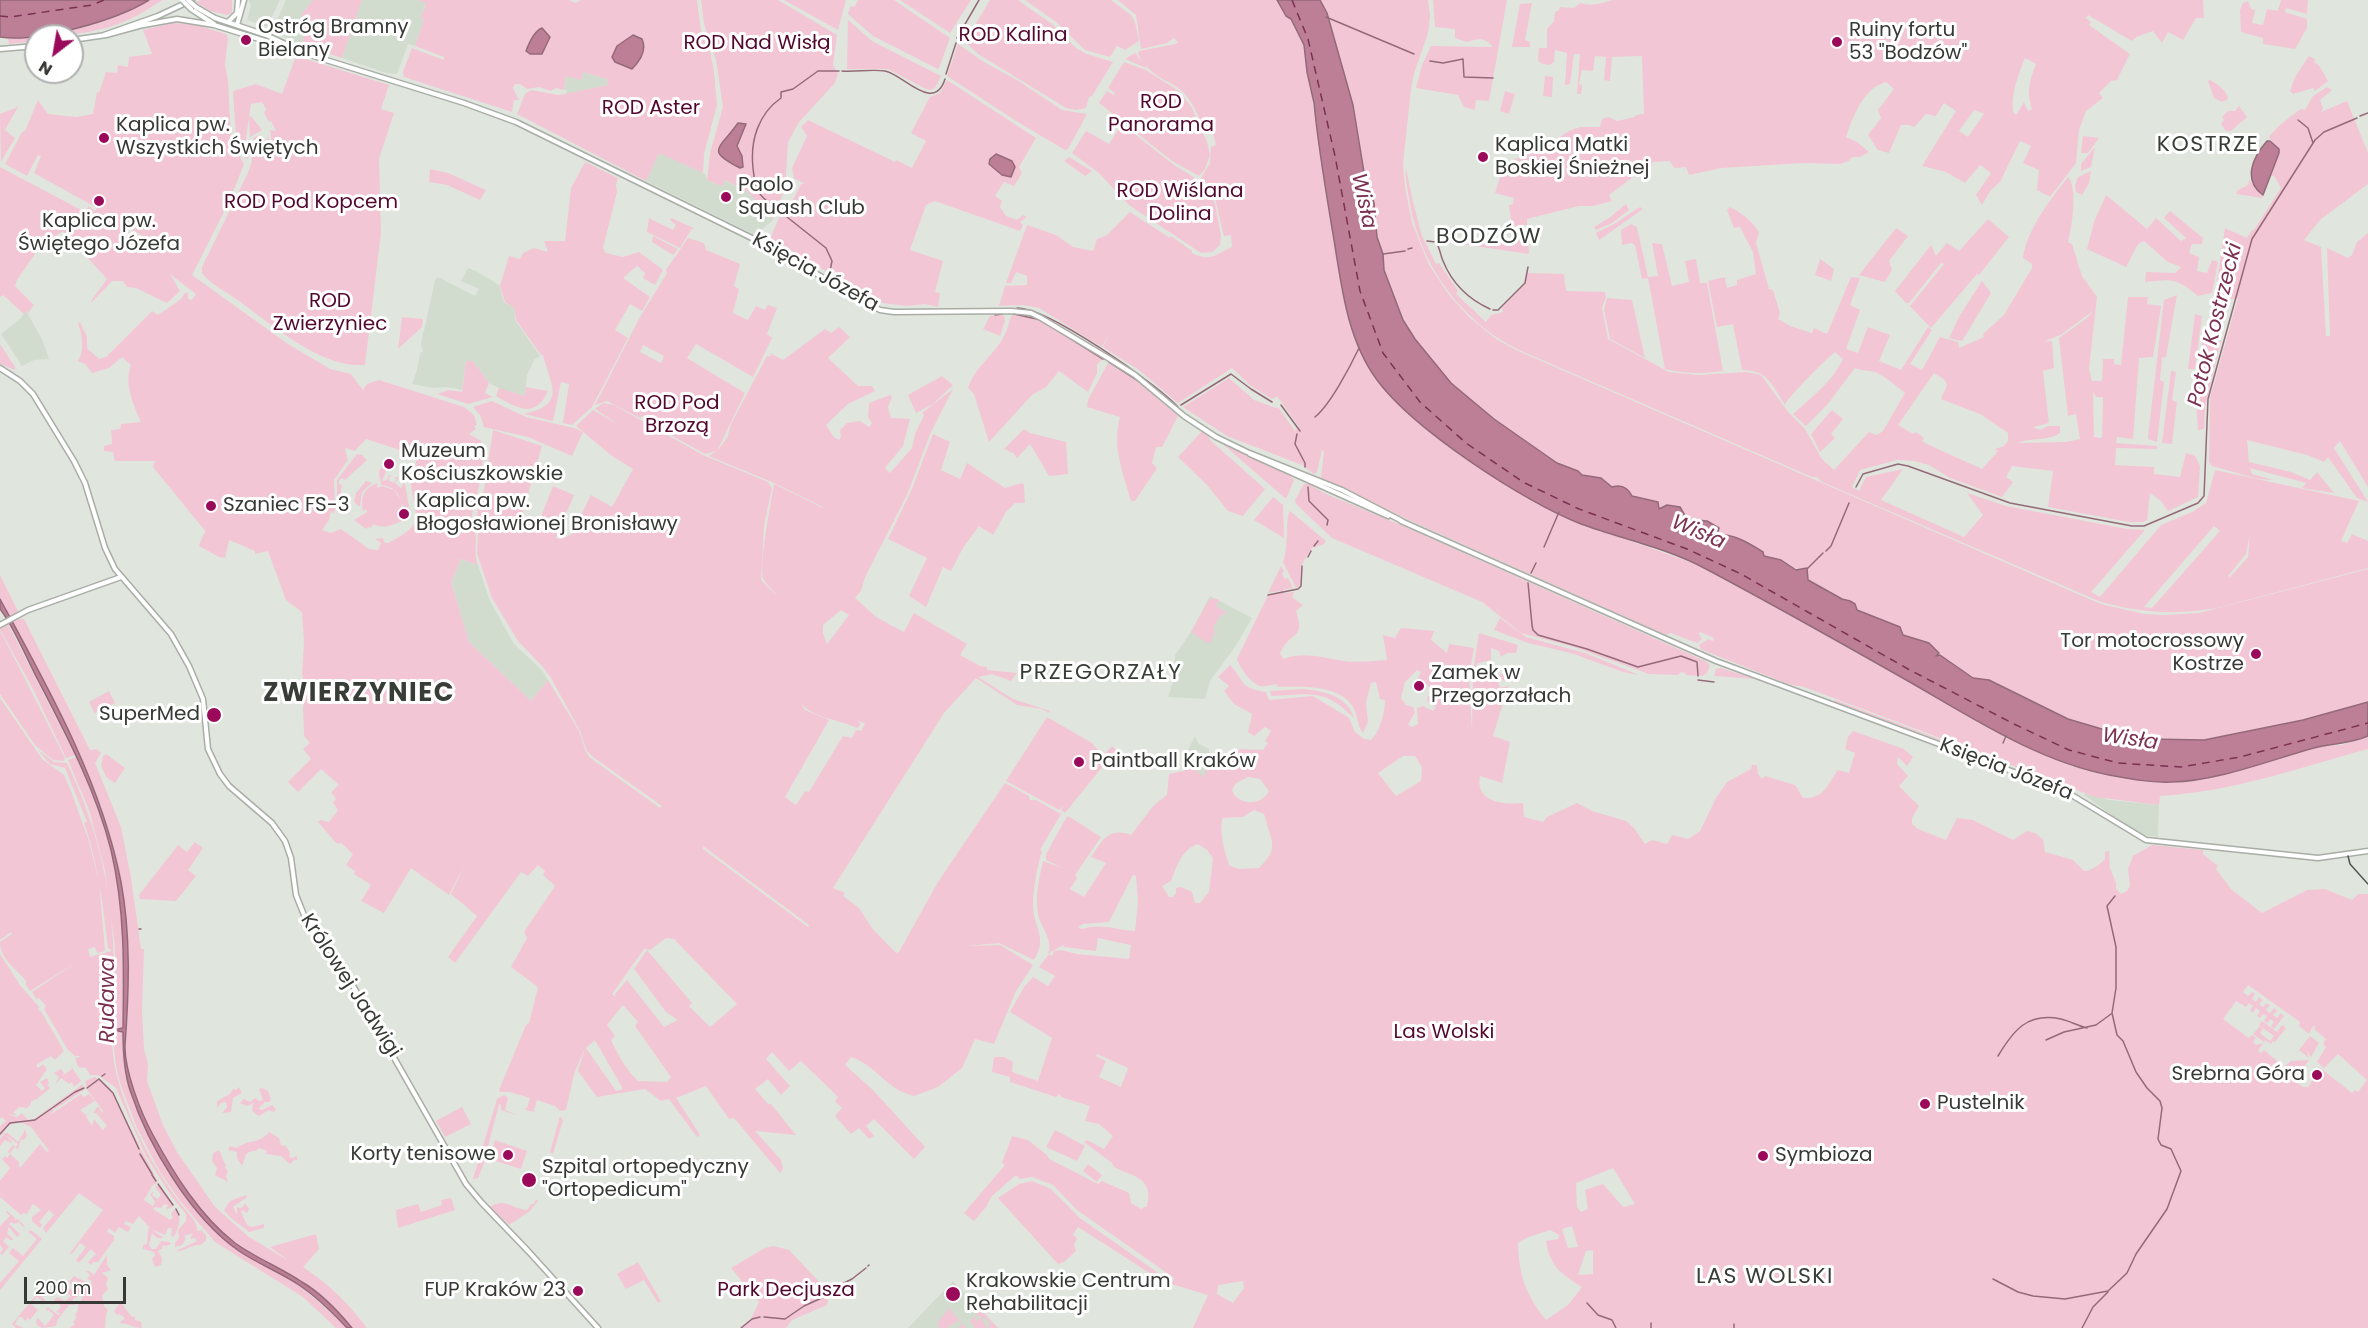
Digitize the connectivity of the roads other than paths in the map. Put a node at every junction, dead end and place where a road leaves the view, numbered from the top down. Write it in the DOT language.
graph roads {
  1 [pos="182,0"];
  2 [pos="190,0"];
  3 [pos="238,0"];
  4 [pos="244,0"];
  5 [pos="193,8"];
  6 [pos="158,16"];
  7 [pos="227,22"];
  8 [pos="214,25"];
  9 [pos="237,25"];
  10 [pos="138,26"];
  11 [pos="104,35"];
  12 [pos="84,38"];
  13 [pos="24,47"];
  14 [pos="0,50"];
  15 [pos="306,54"];
  16 [pos="0,368"];
  17 [pos="1247,452"];
  18 [pos="1402,521"];
  19 [pos="121,577"];
  20 [pos="1,624"];
  21 [pos="2368,851"];
  22 [pos="598,1328"];
  1 -- 5 [label="main road, bridge"];
  2 -- 5 [label="main road, bridge"];
  2 -- 6 [label="main road, Księcia Józefa"];
  3 -- 7 [label="main road"];
  4 -- 9 [label="main road"];
  5 -- 7 [label="main road, Księcia Józefa"];
  5 -- 8 [label="main road"];
  6 -- 10 [label="main road, Księcia Józefa"];
  6 -- 11 [label="main road, Księcia Józefa"];
  7 -- 9 [label="main road, Księcia Józefa"];
  8 -- 10 [label="main road, Księcia Józefa"];
  8 -- 15 [label="main road, Księcia Józefa"];
  9 -- 15 [label="main road, Księcia Józefa"];
  10 -- 11 [label="main road, Księcia Józefa"];
  11 -- 12 [label="main road, Księcia Józefa"];
  13 -- 14 [label="main road"];
  15 -- 17 [label="main road, Księcia Józefa"];
  16 -- 19 [label="main road, Królowej Jadwigi"];
  17 -- 18 [label="main road, Księcia Józefa"];
  17 -- 18 [label="main road, Księcia Józefa"];
  18 -- 21 [label="main road, Księcia Józefa"];
  19 -- 20 [label="main road"];
  19 -- 22 [label="main road, Królowej Jadwigi"];
}
